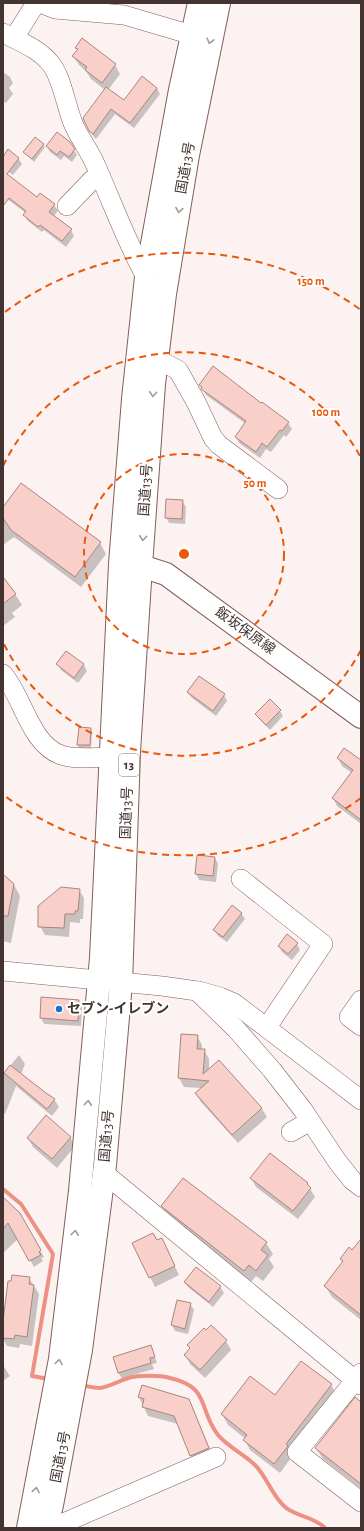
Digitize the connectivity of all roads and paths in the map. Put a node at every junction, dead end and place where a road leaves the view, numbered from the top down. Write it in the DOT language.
graph roads {
  1 [pos="36,3"];
  2 [pos="40,3"];
  3 [pos="199,3"];
  4 [pos="219,3"];
  5 [pos="192,35"];
  6 [pos="8,36"];
  7 [pos="101,176"];
  8 [pos="67,206"];
  9 [pos="146,277"];
  10 [pos="157,359"];
  11 [pos="278,489"];
  12 [pos="130,565"];
  13 [pos="3,674"];
  14 [pos="361,717"];
  15 [pos="110,757"];
  16 [pos="241,879"];
  17 [pos="3,971"];
  18 [pos="99,979"];
  19 [pos="121,983"];
  20 [pos="197,991"];
  21 [pos="361,1000"];
  22 [pos="361,1026"];
  23 [pos="267,1027"];
  24 [pos="361,1100"];
  25 [pos="310,1121"];
  26 [pos="291,1132"];
  27 [pos="104,1173"];
  28 [pos="361,1187"];
  29 [pos="359,1379"];
  30 [pos="216,1457"];
  31 [pos="361,1502"];
  32 [pos="28,1528"];
  33 [pos="46,1528"];
  34 [pos="52,1528"];
  1 -- 6 [label="street"];
  2 -- 5 [label="street"];
  3 -- 5 [label="main road, 国道13号 / 13"];
  4 -- 10 [label="main road, 国道13号 / 13, one-way"];
  5 -- 9 [label="main road, 国道13号 / 13"];
  6 -- 7 [label="street"];
  7 -- 8 [label="street"];
  7 -- 9 [label="street"];
  9 -- 12 [label="main road, 国道13号 / 13"];
  10 -- 11 [label="street"];
  10 -- 12 [label="main road, 国道13号 / 13, one-way"];
  12 -- 14 [label="main road, 飯坂保原線"];
  12 -- 15 [label="main road, 国道13号 / 13"];
  12 -- 19 [label="main road, 国道13号 / 13"];
  13 -- 15 [label="street"];
  15 -- 18 [label="main road, 国道13号 / 13"];
  16 -- 23 [label="street"];
  17 -- 18 [label="street"];
  18 -- 19 [label="street"];
  32 -- 18 [label="main road, 国道13号 / 13, one-way"];
  19 -- 20 [label="street"];
  19 -- 27 [label="main road, 国道13号 / 13"];
  20 -- 23 [label="street"];
  20 -- 25 [label="street"];
  21 -- 22 [label="street"];
  23 -- 24 [label="street"];
  25 -- 26 [label="street"];
  25 -- 28 [label="street"];
  27 -- 29 [label="street"];
  27 -- 33 [label="main road, 国道13号 / 13"];
  29 -- 31 [label="street"];
  30 -- 34 [label="street"];
}
